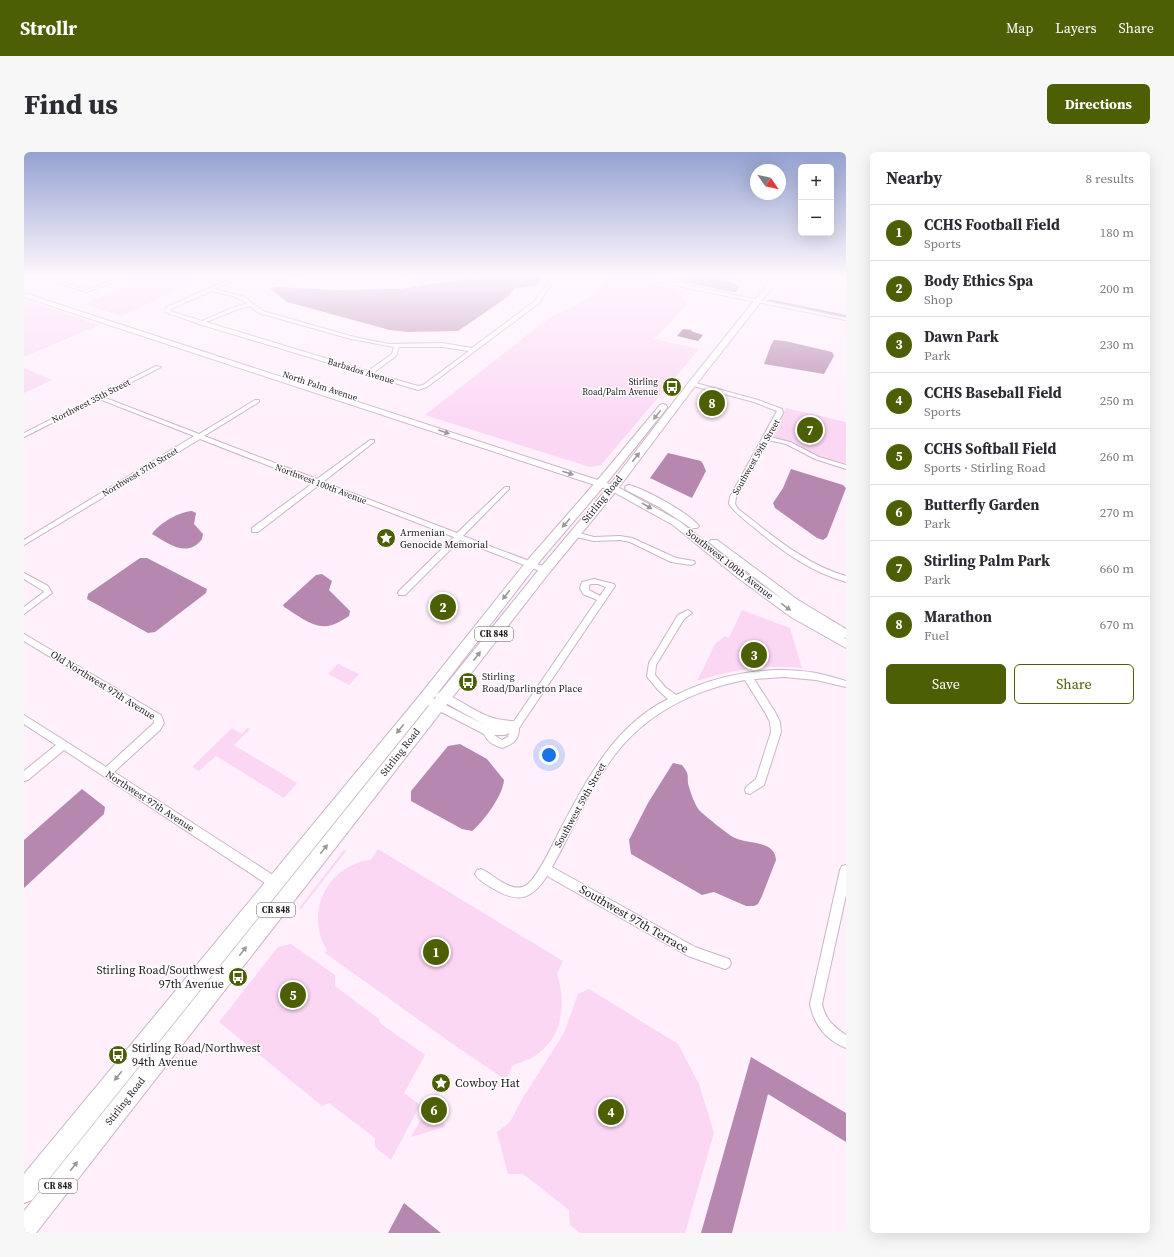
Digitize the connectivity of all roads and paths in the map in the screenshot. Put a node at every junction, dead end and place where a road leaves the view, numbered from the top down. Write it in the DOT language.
graph roads {
  1 [pos="128,326"];
  2 [pos="214,326"];
  3 [pos="311,326"];
  4 [pos="505,326"];
  5 [pos="733,326"];
  6 [pos="735,326"];
  7 [pos="397,347"];
  8 [pos="474,350"];
  9 [pos="158,367"];
  10 [pos="369,373"];
  11 [pos="692,384"];
  12 [pos="98,397"];
  13 [pos="257,401"];
  14 [pos="24,435"];
  15 [pos="199,436"];
  16 [pos="767,438"];
  17 [pos="372,441"];
  18 [pos="846,467"];
  19 [pos="603,481"];
  20 [pos="318,482"];
  21 [pos="615,485"];
  22 [pos="507,488"];
  23 [pos="255,530"];
  24 [pos="575,534"];
  25 [pos="458,537"];
  26 [pos="24,543"];
  27 [pos="691,563"];
  28 [pos="530,565"];
  29 [pos="545,570"];
  30 [pos="24,576"];
  31 [pos="846,579"];
  32 [pos="402,594"];
  33 [pos="601,599"];
  34 [pos="24,611"];
  35 [pos="688,613"];
  36 [pos="846,634"];
  37 [pos="24,637"];
  38 [pos="846,644"];
  39 [pos="748,676"];
  40 [pos="846,684"];
  41 [pos="434,698"];
  42 [pos="674,699"];
  43 [pos="468,711"];
  44 [pos="24,718"];
  45 [pos="469,721"];
  46 [pos="516,725"];
  47 [pos="487,726"];
  48 [pos="63,745"];
  49 [pos="106,773"];
  50 [pos="24,777"];
  51 [pos="750,790"];
  52 [pos="351,802"];
  53 [pos="545,869"];
  54 [pos="846,870"];
  55 [pos="480,874"];
  56 [pos="276,882"];
  57 [pos="725,963"];
  58 [pos="186,1009"];
  59 [pos="846,1042"];
  60 [pos="24,1192"];
  61 [pos="24,1230"];
  1 -- 19 [label="main road, North Palm Avenue"];
  2 -- 10 [label="street, Barbados Avenue"];
  3 -- 7 [label="street"];
  4 -- 8 [label="street"];
  5 -- 19 [label="main road, Stirling Road / CR 848, one-way"];
  6 -- 11 [label="main road, Stirling Road / CR 848"];
  7 -- 8 [label="street"];
  7 -- 10 [label="street"];
  8 -- 10 [label="street, Barbados Avenue"];
  9 -- 12 [label="street, Northwest 35th Street"];
  11 -- 16 [label="street, Southwest 59th Street"];
  21 -- 11 [label="main road, Stirling Road / CR 848, one-way"];
  12 -- 14 [label="street, Northwest 35th Street"];
  12 -- 15 [label="street, Northwest 100th Avenue"];
  13 -- 15 [label="street, Northwest 37th Street"];
  15 -- 20 [label="street, Northwest 100th Avenue"];
  15 -- 26 [label="street, Northwest 37th Street"];
  16 -- 18 [label="street"];
  16 -- 31 [label="street, Southwest 59th Street"];
  17 -- 20 [label="street"];
  19 -- 21 [label="main road, North Palm Avenue"];
  19 -- 28 [label="main road, Stirling Road / CR 848, one-way"];
  20 -- 23 [label="street"];
  20 -- 25 [label="street, Northwest 100th Avenue"];
  21 -- 24 [label="main road, Stirling Road / CR 848"];
  21 -- 36 [label="main road, Southwest 100th Avenue"];
  21 -- 38 [label="main road, Southwest 100th Avenue, one-way"];
  22 -- 25 [label="street"];
  24 -- 27 [label="street"];
  24 -- 29 [label="main road, Stirling Road / CR 848"];
  25 -- 28 [label="street, Northwest 100th Avenue"];
  25 -- 32 [label="street"];
  28 -- 29 [label="street, Northwest 100th Avenue"];
  28 -- 41 [label="main road, Stirling Road / CR 848, one-way"];
  41 -- 29 [label="main road, Stirling Road / CR 848, one-way"];
  30 -- 34 [label="street"];
  33 -- 46 [label="street"];
  35 -- 42 [label="street"];
  37 -- 49 [label="street, Old Northwest 97th Avenue"];
  39 -- 40 [label="street, Southwest 59th Street"];
  39 -- 42 [label="street, Southwest 59th Street"];
  39 -- 51 [label="street"];
  41 -- 43 [label="street"];
  41 -- 45 [label="street"];
  41 -- 52 [label="main road, Stirling Road / CR 848"];
  42 -- 53 [label="street, Southwest 59th Street"];
  43 -- 45 [label="street"];
  43 -- 47 [label="street"];
  44 -- 48 [label="street, Northwest 97th Avenue"];
  45 -- 47 [label="street"];
  46 -- 47 [label="street"];
  46 -- 47 [label="street"];
  48 -- 49 [label="street, Northwest 97th Avenue"];
  48 -- 50 [label="street"];
  49 -- 56 [label="street, Northwest 97th Avenue"];
  52 -- 56 [label="main road, Stirling Road / CR 848"];
  58 -- 52 [label="main road, Stirling Road / CR 848, one-way"];
  53 -- 55 [label="street, Southwest 59th Street"];
  53 -- 57 [label="street, Southwest 97th Terrace"];
  54 -- 59 [label="street"];
  56 -- 58 [label="main road, Stirling Road / CR 848"];
  58 -- 60 [label="main road, Stirling Road / CR 848, one-way"];
  61 -- 58 [label="main road, Stirling Road / CR 848, one-way"];
}
